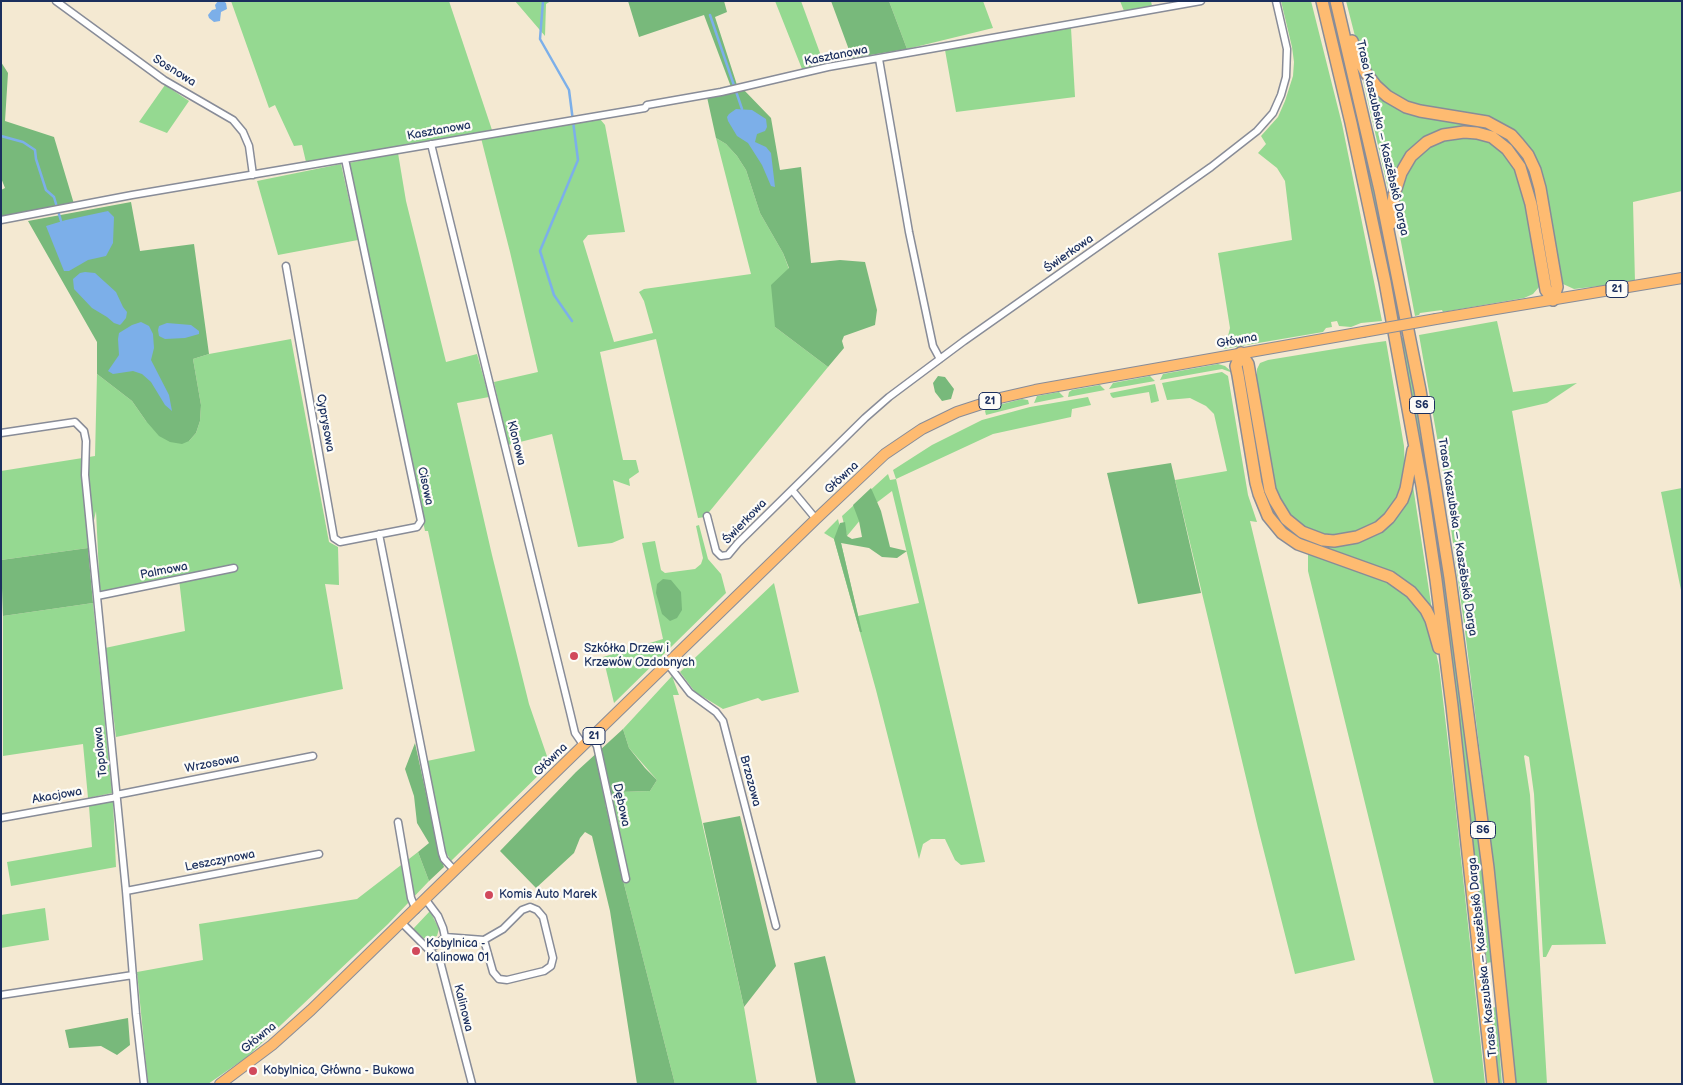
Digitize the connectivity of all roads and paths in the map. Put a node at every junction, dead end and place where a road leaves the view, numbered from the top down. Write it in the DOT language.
graph roads {
  1 [pos="56,1"];
  2 [pos="1201,1"];
  3 [pos="1276,1"];
  4 [pos="1322,1"];
  5 [pos="1337,1"];
  6 [pos="879,59"];
  7 [pos="431,144"];
  8 [pos="345,159"];
  9 [pos="253,175"];
  10 [pos="1,220"];
  11 [pos="1389,234"];
  12 [pos="286,266"];
  13 [pos="1682,278"];
  14 [pos="1553,300"];
  15 [pos="1241,353"];
  16 [pos="940,359"];
  17 [pos="1,432"];
  18 [pos="1414,441"];
  19 [pos="792,490"];
  20 [pos="707,516"];
  21 [pos="816,519"];
  22 [pos="378,534"];
  23 [pos="234,568"];
  24 [pos="97,596"];
  25 [pos="667,663"];
  26 [pos="1452,706"];
  27 [pos="592,738"];
  28 [pos="584,746"];
  29 [pos="313,756"];
  30 [pos="116,796"];
  31 [pos="1,818"];
  32 [pos="398,822"];
  33 [pos="319,854"];
  34 [pos="455,871"];
  35 [pos="626,879"];
  36 [pos="126,891"];
  37 [pos="426,900"];
  38 [pos="416,910"];
  39 [pos="402,923"];
  40 [pos="776,926"];
  41 [pos="445,938"];
  42 [pos="484,940"];
  43 [pos="428,948"];
  44 [pos="132,975"];
  45 [pos="1,995"];
  46 [pos="144,1084"];
  47 [pos="220,1084"];
  48 [pos="472,1084"];
  49 [pos="1493,1084"];
  50 [pos="1510,1084"];
  1 -- 9 [label="street, Sosnowa"];
  2 -- 6 [label="street, Kasztanowa"];
  3 -- 16 [label="street, Świerkowa"];
  4 -- 18 [label="highway, Trasa Kaszubska – Kaszëbskô Darga / S6"];
  5 -- 11 [label="highway, Trasa Kaszubska – Kaszëbskô Darga / S6"];
  5 -- 14 [label="highway"];
  6 -- 7 [label="street, Kasztanowa"];
  6 -- 16 [label="street, Kasztanowa"];
  7 -- 8 [label="street, Kasztanowa"];
  7 -- 28 [label="street, Klonowa"];
  8 -- 9 [label="street, Kasztanowa"];
  8 -- 22 [label="street, Cisowa"];
  9 -- 10 [label="street, Kasztanowa"];
  11 -- 14 [label="highway"];
  11 -- 50 [label="highway, Trasa Kaszubska – Kaszëbskô Darga / S6"];
  12 -- 22 [label="street, Cyprysowa"];
  13 -- 14 [label="main road, Główna / 21"];
  14 -- 15 [label="main road, Główna / 21, bridge"];
  15 -- 18 [label="highway"];
  15 -- 21 [label="main road, Główna / 21"];
  15 -- 26 [label="highway"];
  16 -- 19 [label="street, Świerkowa"];
  17 -- 24 [label="street, Topolowa"];
  18 -- 26 [label="highway, Trasa Kaszubska – Kaszëbskô Darga / S6"];
  19 -- 20 [label="street, Świerkowa"];
  19 -- 21 [label="street"];
  21 -- 25 [label="main road, Główna / 21"];
  22 -- 34 [label="street"];
  23 -- 24 [label="street, Palmowa"];
  24 -- 30 [label="street, Topolowa"];
  25 -- 27 [label="main road, Główna / 21"];
  25 -- 40 [label="street, Brzozowa"];
  26 -- 49 [label="highway, Trasa Kaszubska – Kaszëbskô Darga / S6"];
  27 -- 28 [label="main road, Główna / 21"];
  27 -- 35 [label="street, Dębowa"];
  28 -- 34 [label="main road, Główna / 21"];
  29 -- 30 [label="street, Wrzosowa"];
  30 -- 31 [label="street, Akacjowa"];
  30 -- 36 [label="street, Topolowa"];
  32 -- 38 [label="street"];
  33 -- 36 [label="street, Leszczynowa"];
  34 -- 37 [label="main road, Główna / 21"];
  36 -- 44 [label="street, Topolowa"];
  37 -- 38 [label="main road, Główna / 21"];
  37 -- 41 [label="street"];
  38 -- 39 [label="main road, Główna / 21"];
  39 -- 43 [label="street, Kalinowa"];
  39 -- 47 [label="main road, Główna / 21"];
  41 -- 42 [label="street"];
  41 -- 43 [label="street"];
  42 -- 42 [label="street"];
  43 -- 48 [label="street, Kalinowa"];
  44 -- 45 [label="street"];
  44 -- 46 [label="street, Topolowa"];
}
